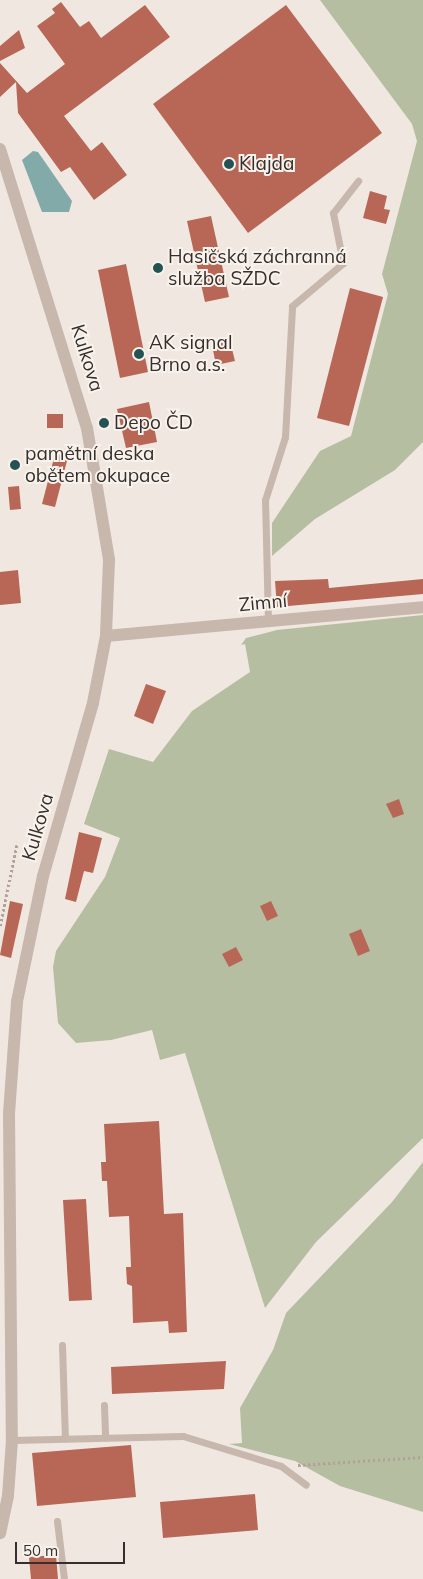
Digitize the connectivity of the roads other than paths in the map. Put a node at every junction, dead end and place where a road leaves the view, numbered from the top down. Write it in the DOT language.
graph roads {
  1 [pos="0,149"];
  2 [pos="358,181"];
  3 [pos="423,607"];
  4 [pos="268,622"];
  5 [pos="106,636"];
  6 [pos="62,1345"];
  7 [pos="104,1405"];
  8 [pos="105,1436"];
  9 [pos="65,1438"];
  10 [pos="12,1440"];
  11 [pos="306,1485"];
  12 [pos="58,1521"];
  13 [pos="0,1533"];
  14 [pos="64,1579"];
  1 -- 5 [label="street, Kulkova"];
  2 -- 4 [label="lane"];
  3 -- 4 [label="street, Zimní"];
  4 -- 5 [label="street, Zimní"];
  5 -- 10 [label="street, Kulkova"];
  6 -- 9 [label="lane"];
  7 -- 8 [label="lane"];
  8 -- 9 [label="lane"];
  8 -- 11 [label="lane"];
  9 -- 10 [label="lane"];
  10 -- 13 [label="street, Kulkova"];
  12 -- 14 [label="lane"];
}
